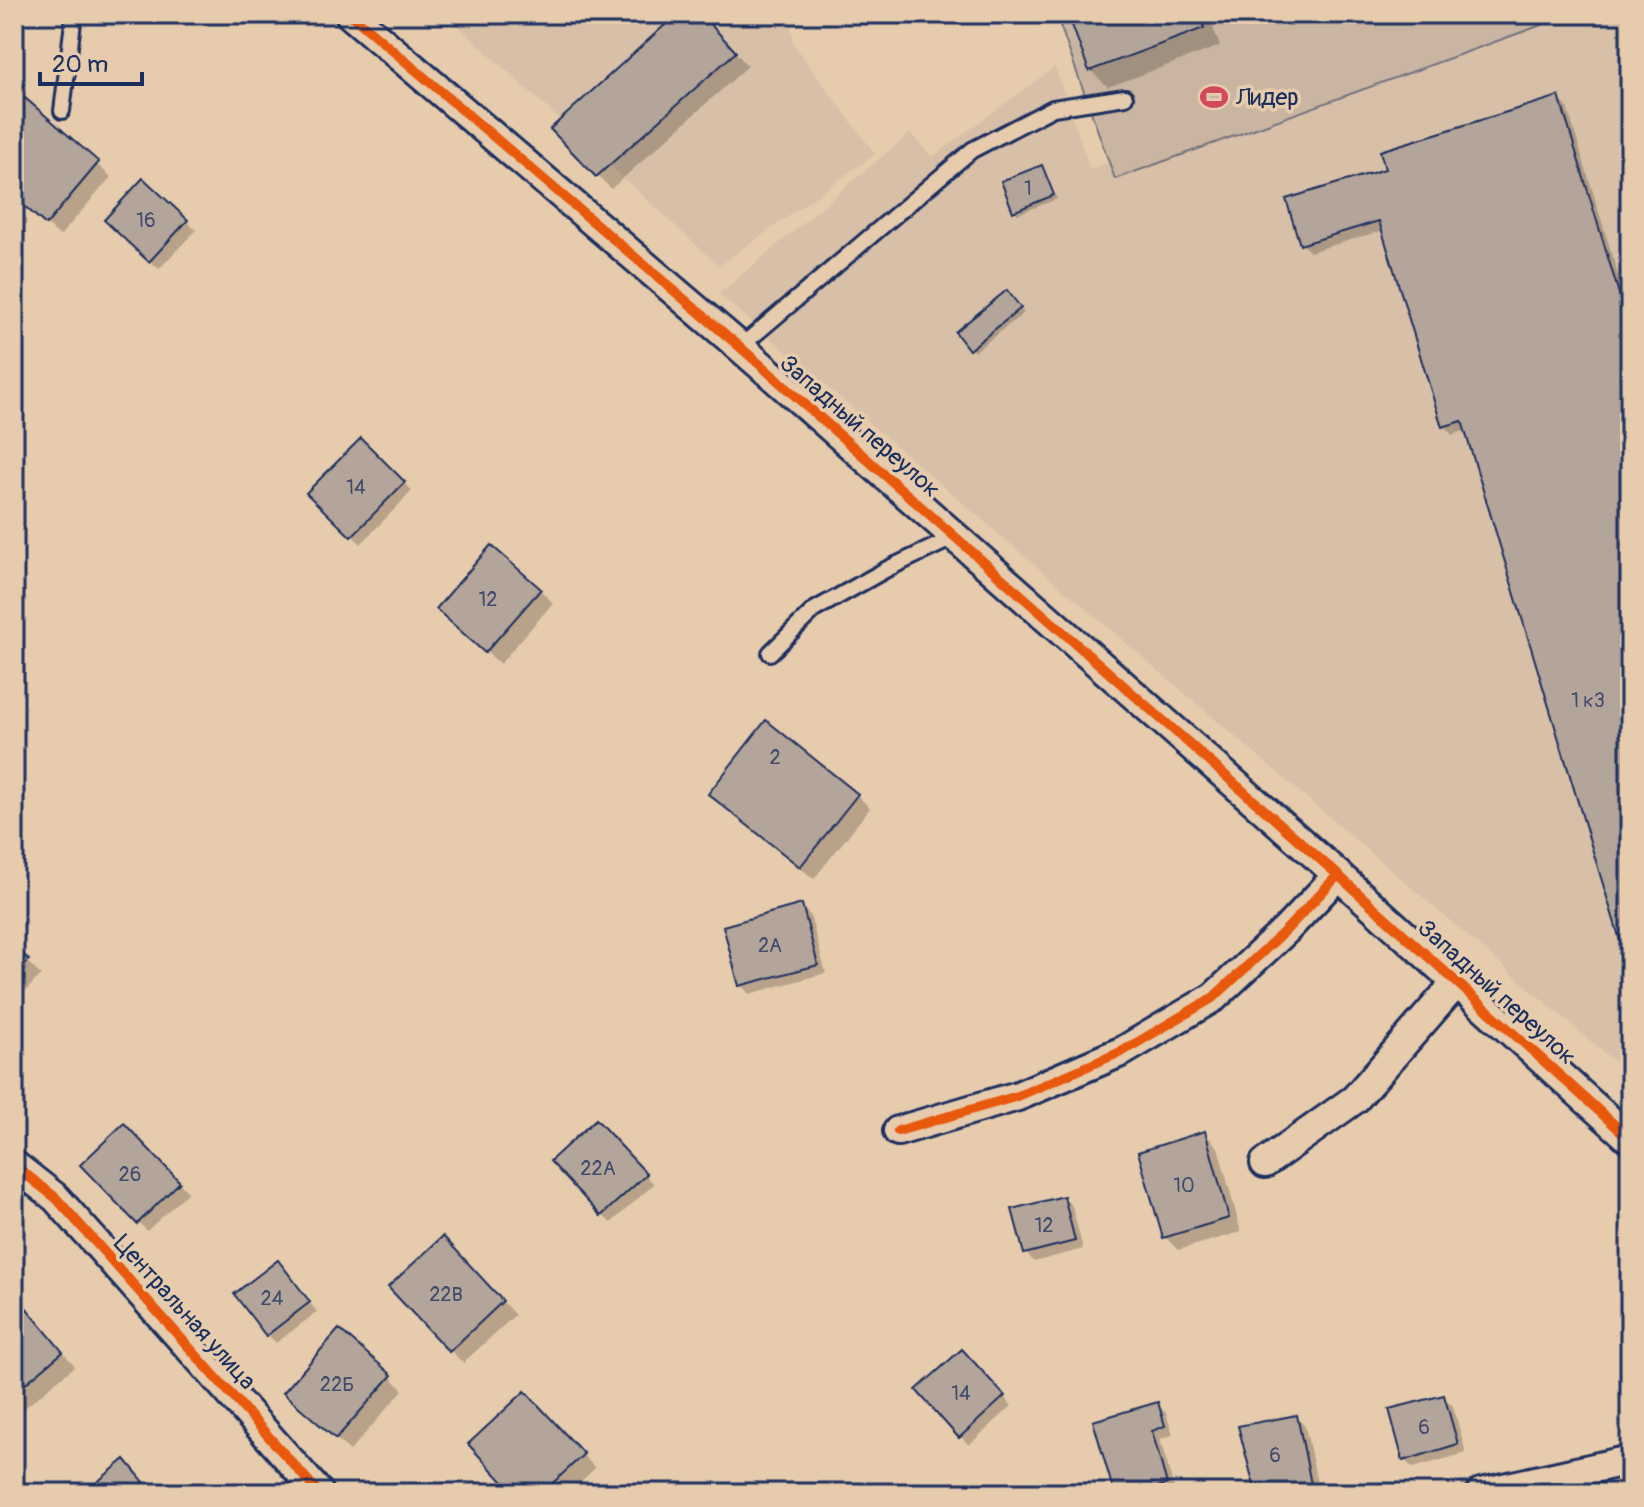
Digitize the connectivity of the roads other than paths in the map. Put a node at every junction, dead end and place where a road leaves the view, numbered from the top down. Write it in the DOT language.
graph roads {
  1 [pos="74,14"];
  2 [pos="350,14"];
  3 [pos="1125,97"];
  4 [pos="62,111"];
  5 [pos="740,347"];
  6 [pos="955,537"];
  7 [pos="770,653"];
  8 [pos="1338,875"];
  9 [pos="1457,982"];
  10 [pos="898,1131"];
  11 [pos="1630,1139"];
  12 [pos="1265,1163"];
  13 [pos="14,1165"];
  14 [pos="1630,1460"];
  15 [pos="319,1493"];
  16 [pos="1481,1493"];
  1 -- 4 [label="lane"];
  2 -- 5 [label="street, Западный переулок"];
  3 -- 5 [label="lane"];
  5 -- 6 [label="street, Западный переулок"];
  6 -- 7 [label="lane"];
  6 -- 8 [label="street, Западный переулок"];
  8 -- 9 [label="street, Западный переулок"];
  8 -- 10 [label="street"];
  9 -- 11 [label="street, Западный переулок"];
  9 -- 12 [label="street"];
  13 -- 15 [label="street, Центральная улица"];
  14 -- 16 [label="street"];
}
